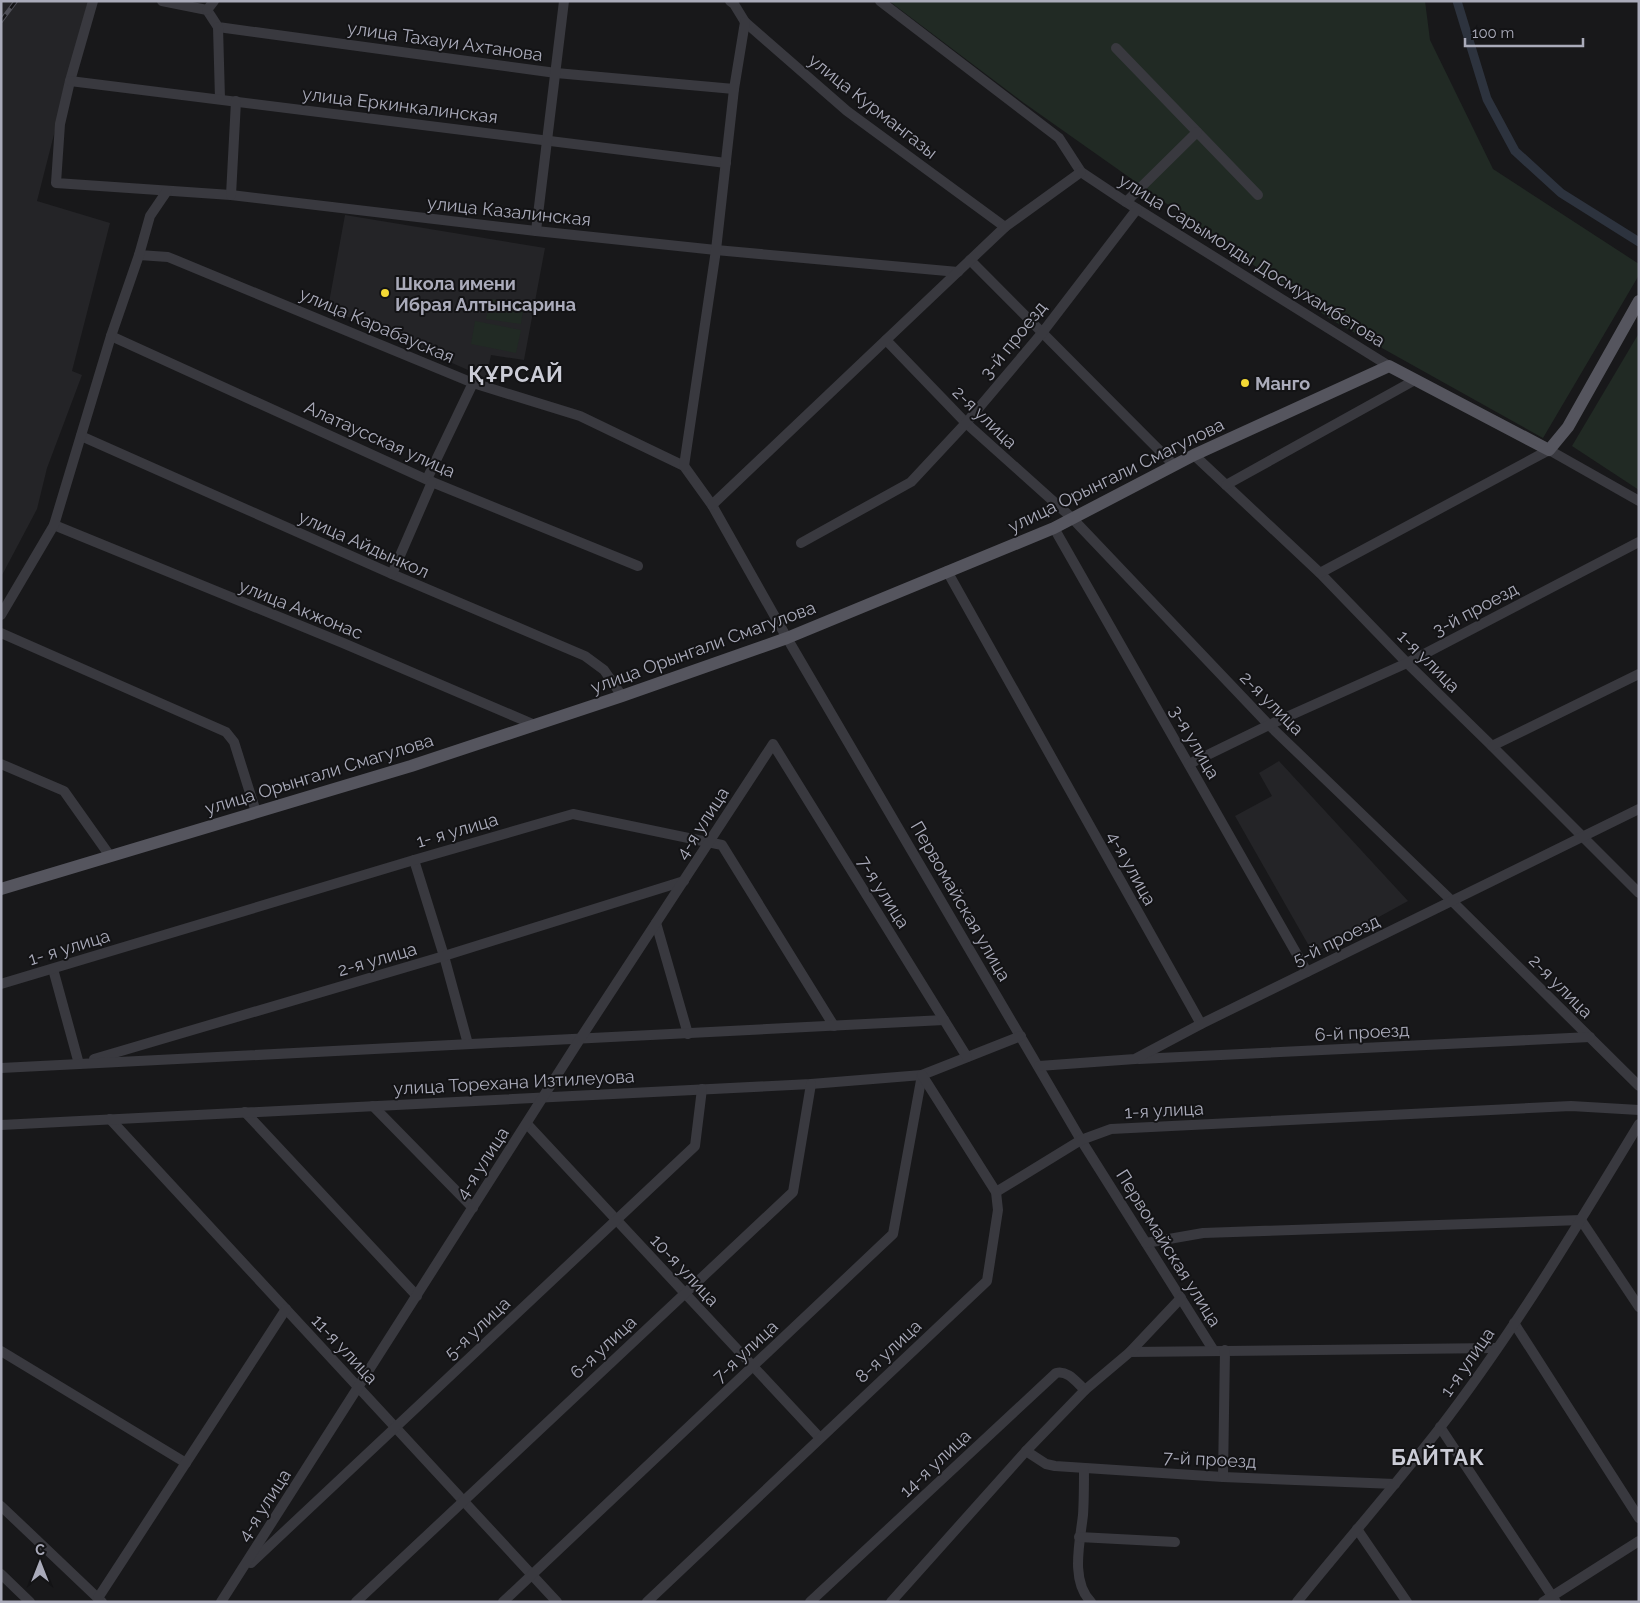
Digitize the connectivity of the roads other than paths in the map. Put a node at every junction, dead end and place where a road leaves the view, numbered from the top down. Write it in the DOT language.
graph roads {
  1 [pos="93,1"];
  2 [pos="162,1"];
  3 [pos="214,1"];
  4 [pos="564,1"];
  5 [pos="730,1"];
  6 [pos="880,1"];
  7 [pos="207,10"];
  8 [pos="745,22"];
  9 [pos="218,27"];
  10 [pos="1116,48"];
  11 [pos="556,73"];
  12 [pos="70,81"];
  13 [pos="734,89"];
  14 [pos="220,99"];
  15 [pos="236,101"];
  16 [pos="1197,132"];
  17 [pos="546,140"];
  18 [pos="726,163"];
  19 [pos="1081,172"];
  20 [pos="167,191"];
  21 [pos="231,195"];
  22 [pos="1258,195"];
  23 [pos="1126,202"];
  24 [pos="1136,209"];
  25 [pos="1005,227"];
  26 [pos="536,231"];
  27 [pos="716,250"];
  28 [pos="139,255"];
  29 [pos="970,260"];
  30 [pos="958,272"];
  31 [pos="1639,302"];
  32 [pos="1042,333"];
  33 [pos="111,336"];
  34 [pos="886,340"];
  35 [pos="1389,366"];
  36 [pos="1415,380"];
  37 [pos="473,383"];
  38 [pos="966,423"];
  39 [pos="80,436"];
  40 [pos="1549,450"];
  41 [pos="1194,455"];
  42 [pos="1174,465"];
  43 [pos="684,466"];
  44 [pos="430,480"];
  45 [pos="1226,485"];
  46 [pos="1639,501"];
  47 [pos="712,505"];
  48 [pos="1072,518"];
  49 [pos="54,525"];
  50 [pos="1054,528"];
  51 [pos="801,542"];
  52 [pos="1639,542"];
  53 [pos="638,566"];
  54 [pos="947,571"];
  55 [pos="1320,573"];
  56 [pos="392,574"];
  57 [pos="1,614"];
  58 [pos="1,633"];
  59 [pos="787,638"];
  60 [pos="1407,663"];
  61 [pos="1639,674"];
  62 [pos="622,696"];
  63 [pos="534,725"];
  64 [pos="1269,725"];
  65 [pos="773,744"];
  66 [pos="1492,746"];
  67 [pos="1,764"];
  68 [pos="1189,764"];
  69 [pos="1639,809"];
  70 [pos="256,812"];
  71 [pos="1582,838"];
  72 [pos="709,844"];
  73 [pos="110,856"];
  74 [pos="414,860"];
  75 [pos="684,881"];
  76 [pos="1,889"];
  77 [pos="1639,893"];
  78 [pos="1452,901"];
  79 [pos="656,923"];
  80 [pos="444,956"];
  81 [pos="53,969"];
  82 [pos="1306,972"];
  83 [pos="1,984"];
  84 [pos="944,1020"];
  85 [pos="1201,1024"];
  86 [pos="834,1026"];
  87 [pos="688,1034"];
  88 [pos="1022,1036"];
  89 [pos="1590,1037"];
  90 [pos="580,1039"];
  91 [pos="468,1044"];
  92 [pos="967,1057"];
  93 [pos="1136,1059"];
  94 [pos="79,1064"];
  95 [pos="1039,1066"];
  96 [pos="1,1068"];
  97 [pos="922,1075"];
  98 [pos="811,1084"];
  99 [pos="1639,1086"];
  100 [pos="702,1089"];
  101 [pos="544,1097"];
  102 [pos="373,1106"];
  103 [pos="1639,1110"];
  104 [pos="245,1112"];
  105 [pos="110,1119"];
  106 [pos="527,1124"];
  107 [pos="1639,1124"];
  108 [pos="1,1125"];
  109 [pos="1081,1140"];
  110 [pos="996,1192"];
  111 [pos="473,1208"];
  112 [pos="616,1220"];
  113 [pos="1581,1220"];
  114 [pos="1146,1243"];
  115 [pos="685,1293"];
  116 [pos="417,1296"];
  117 [pos="1181,1298"];
  118 [pos="1639,1307"];
  119 [pos="286,1309"];
  120 [pos="1514,1323"];
  121 [pos="1498,1348"];
  122 [pos="1225,1350"];
  123 [pos="1,1351"];
  124 [pos="1214,1351"];
  125 [pos="1130,1352"];
  126 [pos="753,1366"];
  127 [pos="358,1387"];
  128 [pos="1084,1390"];
  129 [pos="395,1427"];
  130 [pos="1440,1428"];
  131 [pos="820,1438"];
  132 [pos="1026,1452"];
  133 [pos="186,1463"];
  134 [pos="1084,1468"];
  135 [pos="1223,1477"];
  136 [pos="1395,1484"];
  137 [pos="463,1501"];
  138 [pos="1,1506"];
  139 [pos="1639,1518"];
  140 [pos="1357,1529"];
  141 [pos="1079,1537"];
  142 [pos="1639,1541"];
  143 [pos="1175,1542"];
  144 [pos="1,1574"];
  145 [pos="239,1574"];
  146 [pos="532,1575"];
  147 [pos="1554,1599"];
  148 [pos="100,1600"];
  149 [pos="30,1602"];
  150 [pos="221,1602"];
  151 [pos="356,1602"];
  152 [pos="503,1602"];
  153 [pos="556,1602"];
  154 [pos="647,1602"];
  155 [pos="810,1602"];
  156 [pos="891,1602"];
  157 [pos="1091,1602"];
  158 [pos="1297,1602"];
  159 [pos="1407,1602"];
  160 [pos="1543,1602"];
  1 -- 12 [label="street"];
  2 -- 7 [label="street"];
  3 -- 7 [label="street"];
  4 -- 11 [label="street"];
  5 -- 8 [label="street, улица Курмангазы"];
  6 -- 19 [label="street, улица Сарымолды Досмухамбетова"];
  7 -- 9 [label="street"];
  8 -- 13 [label="street"];
  8 -- 25 [label="street, улица Курмангазы"];
  9 -- 11 [label="street, улица Тахауи Ахтанова"];
  9 -- 14 [label="street"];
  10 -- 16 [label="street"];
  11 -- 13 [label="street, улица Тахауи Ахтанова"];
  11 -- 17 [label="street"];
  12 -- 14 [label="street, улица Еркинкалинская"];
  12 -- 20 [label="street, улица Казалинская"];
  13 -- 18 [label="street"];
  14 -- 15 [label="street, улица Еркинкалинская"];
  15 -- 17 [label="street, улица Еркинкалинская"];
  15 -- 21 [label="street"];
  16 -- 22 [label="street"];
  16 -- 23 [label="street"];
  17 -- 18 [label="street, улица Еркинкалинская"];
  17 -- 26 [label="street"];
  18 -- 27 [label="street"];
  19 -- 23 [label="street, улица Сарымолды Досмухамбетова"];
  19 -- 25 [label="street"];
  20 -- 21 [label="street, улица Казалинская"];
  20 -- 28 [label="street"];
  21 -- 26 [label="street, улица Казалинская"];
  23 -- 24 [label="street, улица Сарымолды Досмухамбетова"];
  24 -- 32 [label="street, 3-й проезд"];
  24 -- 35 [label="street, улица Сарымолды Досмухамбетова"];
  25 -- 29 [label="street"];
  26 -- 27 [label="street, улица Казалинская"];
  27 -- 30 [label="street, улица Казалинская"];
  27 -- 43 [label="street"];
  28 -- 33 [label="street"];
  28 -- 37 [label="street, улица Карабауская"];
  29 -- 30 [label="street"];
  29 -- 32 [label="street"];
  30 -- 34 [label="street"];
  31 -- 40 [label="main road"];
  32 -- 38 [label="street, 3-й проезд"];
  32 -- 42 [label="street"];
  33 -- 39 [label="street"];
  33 -- 44 [label="street, Алатаусская улица"];
  34 -- 38 [label="street, 2-я улица"];
  34 -- 47 [label="street"];
  35 -- 36 [label="main road, улица Сарымолды Досмухамбетова"];
  35 -- 41 [label="main road, улица Орынгали Смагулова"];
  36 -- 40 [label="main road, улица Сарымолды Досмухамбетова"];
  36 -- 45 [label="street"];
  37 -- 43 [label="street, улица Карабауская"];
  37 -- 44 [label="street"];
  38 -- 48 [label="street, 2-я улица"];
  38 -- 51 [label="street, 3-й проезд"];
  39 -- 49 [label="street"];
  39 -- 56 [label="street, улица Айдынкол"];
  40 -- 46 [label="street, улица Сарымолды Досмухамбетова"];
  40 -- 55 [label="street"];
  41 -- 42 [label="main road, улица Орынгали Смагулова"];
  41 -- 45 [label="street, 1-я улица"];
  42 -- 48 [label="main road, улица Орынгали Смагулова"];
  43 -- 47 [label="street, Первомайская улица"];
  44 -- 53 [label="street, Алатаусская улица"];
  44 -- 56 [label="street"];
  45 -- 55 [label="street, 1-я улица"];
  47 -- 59 [label="street, Первомайская улица"];
  48 -- 50 [label="main road, улица Орынгали Смагулова"];
  48 -- 64 [label="street, 2-я улица"];
  49 -- 57 [label="street"];
  49 -- 63 [label="street, улица Акжонас"];
  50 -- 54 [label="main road, улица Орынгали Смагулова"];
  50 -- 68 [label="street, 3-я улица"];
  52 -- 60 [label="street, 3-й проезд"];
  54 -- 59 [label="main road, улица Орынгали Смагулова"];
  54 -- 85 [label="street, 4-я улица"];
  55 -- 60 [label="street, 1-я улица"];
  56 -- 62 [label="street, улица Айдынкол"];
  58 -- 70 [label="street"];
  59 -- 62 [label="main road, улица Орынгали Смагулова"];
  59 -- 88 [label="street, Первомайская улица"];
  60 -- 64 [label="street, 3-й проезд"];
  60 -- 66 [label="street, 1-я улица"];
  61 -- 66 [label="street"];
  62 -- 63 [label="main road, улица Орынгали Смагулова"];
  63 -- 70 [label="main road, улица Орынгали Смагулова"];
  64 -- 68 [label="street, 3-й проезд"];
  64 -- 78 [label="street, 2-я улица"];
  65 -- 72 [label="street, 4-я улица"];
  65 -- 84 [label="street, 7-я улица"];
  66 -- 71 [label="street, 1-я улица"];
  67 -- 73 [label="street"];
  68 -- 82 [label="street, 3-я улица"];
  69 -- 71 [label="street, 5-й проезд"];
  70 -- 73 [label="main road, улица Орынгали Смагулова"];
  71 -- 77 [label="street, 1-я улица"];
  71 -- 78 [label="street, 5-й проезд"];
  72 -- 74 [label="street, 1- я улица"];
  72 -- 75 [label="street, 4-я улица"];
  72 -- 86 [label="street, 1- я улица"];
  73 -- 76 [label="main road, улица Орынгали Смагулова"];
  74 -- 80 [label="street"];
  74 -- 81 [label="street, 1- я улица"];
  75 -- 79 [label="street, 4-я улица"];
  75 -- 80 [label="street, 2-я улица"];
  78 -- 82 [label="street, 5-й проезд"];
  78 -- 89 [label="street, 2-я улица"];
  79 -- 87 [label="street"];
  79 -- 90 [label="street, 4-я улица"];
  80 -- 91 [label="street"];
  80 -- 94 [label="street, 2-я улица"];
  81 -- 83 [label="street, 1- я улица"];
  81 -- 94 [label="street"];
  82 -- 85 [label="street, 5-й проезд"];
  84 -- 86 [label="street"];
  84 -- 92 [label="street, 7-я улица"];
  85 -- 93 [label="street, 5-й проезд"];
  86 -- 87 [label="street"];
  87 -- 90 [label="street"];
  88 -- 92 [label="street, улица Торехана Изтилеуова"];
  88 -- 95 [label="street, Первомайская улица"];
  89 -- 93 [label="street, 6-й проезд"];
  89 -- 99 [label="street, 2-я улица"];
  90 -- 91 [label="street"];
  90 -- 101 [label="street, 4-я улица"];
  91 -- 94 [label="street"];
  92 -- 97 [label="street, улица Торехана Изтилеуова"];
  93 -- 95 [label="street, 5-й проезд"];
  94 -- 96 [label="street"];
  95 -- 109 [label="street, Первомайская улица"];
  97 -- 98 [label="street, улица Торехана Изтилеуова"];
  97 -- 110 [label="street"];
  97 -- 126 [label="street, 7-я улица"];
  98 -- 100 [label="street, улица Торехана Изтилеуова"];
  98 -- 115 [label="street, 6-я улица"];
  100 -- 101 [label="street, улица Торехана Изтилеуова"];
  100 -- 112 [label="street, 5-я улица"];
  101 -- 102 [label="street, улица Торехана Изтилеуова"];
  101 -- 106 [label="street, 4-я улица"];
  102 -- 104 [label="street, улица Торехана Изтилеуова"];
  102 -- 111 [label="street"];
  103 -- 109 [label="street, 1-я улица"];
  104 -- 105 [label="street, улица Торехана Изтилеуова"];
  104 -- 116 [label="street"];
  105 -- 108 [label="street, улица Торехана Изтилеуова"];
  105 -- 119 [label="street, 11-я улица"];
  106 -- 111 [label="street, 4-я улица"];
  106 -- 112 [label="street, 10-я улица"];
  107 -- 113 [label="street, 1-я улица"];
  109 -- 110 [label="street, 1-я улица"];
  109 -- 114 [label="street, Первомайская улица"];
  110 -- 131 [label="street, 8-я улица"];
  111 -- 116 [label="street, 4-я улица"];
  112 -- 115 [label="street, 10-я улица"];
  112 -- 129 [label="street, 5-я улица"];
  113 -- 114 [label="street"];
  113 -- 118 [label="street"];
  113 -- 120 [label="street, 1-я улица"];
  114 -- 117 [label="street, Первомайская улица"];
  115 -- 126 [label="street, 10-я улица"];
  115 -- 137 [label="street, 6-я улица"];
  116 -- 127 [label="street, 4-я улица"];
  117 -- 124 [label="street, Первомайская улица"];
  117 -- 125 [label="street"];
  119 -- 127 [label="street, 11-я улица"];
  119 -- 133 [label="street"];
  120 -- 121 [label="street, 1-я улица"];
  120 -- 139 [label="street"];
  121 -- 122 [label="street"];
  121 -- 130 [label="street, 1-я улица"];
  122 -- 124 [label="street"];
  122 -- 135 [label="street"];
  123 -- 133 [label="street"];
  124 -- 125 [label="street"];
  125 -- 128 [label="street"];
  126 -- 131 [label="street, 10-я улица"];
  126 -- 146 [label="street, 7-я улица"];
  127 -- 129 [label="street, 11-я улица"];
  127 -- 145 [label="street, 4-я улица"];
  128 -- 132 [label="street"];
  128 -- 155 [label="street, 14-я улица"];
  129 -- 137 [label="street, 11-я улица"];
  129 -- 145 [label="street, 5-я улица"];
  130 -- 136 [label="street, 1-я улица"];
  130 -- 147 [label="street"];
  131 -- 154 [label="street, 8-я улица"];
  132 -- 134 [label="street, 7-й проезд"];
  132 -- 156 [label="street"];
  133 -- 148 [label="street"];
  134 -- 135 [label="street, 7-й проезд"];
  134 -- 141 [label="street"];
  135 -- 136 [label="street, 7-й проезд"];
  136 -- 140 [label="street, 1-я улица"];
  137 -- 146 [label="street, 11-я улица"];
  137 -- 151 [label="street, 6-я улица"];
  138 -- 148 [label="street"];
  140 -- 158 [label="street, 1-я улица"];
  140 -- 159 [label="street"];
  141 -- 143 [label="street"];
  141 -- 157 [label="street"];
  142 -- 147 [label="street"];
  144 -- 149 [label="street"];
  145 -- 150 [label="street, 4-я улица"];
  146 -- 152 [label="street, 7-я улица"];
  146 -- 153 [label="street, 11-я улица"];
  147 -- 160 [label="street"];
}
